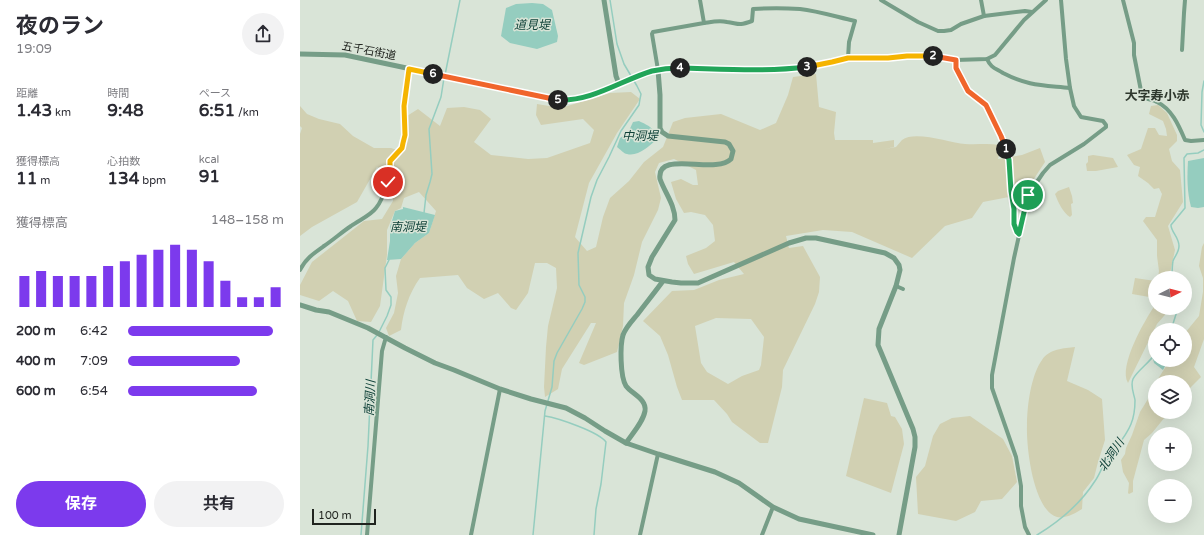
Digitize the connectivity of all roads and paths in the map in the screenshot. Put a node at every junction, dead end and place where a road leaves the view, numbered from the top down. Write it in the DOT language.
graph roads {
  1 [pos="604,0"];
  2 [pos="700,0"];
  3 [pos="881,0"];
  4 [pos="981,0"];
  5 [pos="1046,0"];
  6 [pos="1061,0"];
  7 [pos="1123,0"];
  8 [pos="1185,0"];
  9 [pos="1032,12"];
  10 [pos="984,16"];
  11 [pos="704,23"];
  12 [pos="1182,50"];
  13 [pos="300,54"];
  14 [pos="848,58"];
  15 [pos="987,59"];
  16 [pos="956,60"];
  17 [pos="409,69"];
  18 [pos="658,70"];
  19 [pos="619,84"];
  20 [pos="1070,88"];
  21 [pos="1204,140"];
  22 [pos="1019,234"];
  23 [pos="300,270"];
  24 [pos="664,281"];
  25 [pos="896,286"];
  26 [pos="903,289"];
  27 [pos="300,304"];
  28 [pos="386,337"];
  29 [pos="500,389"];
  30 [pos="626,443"];
  31 [pos="658,454"];
  32 [pos="773,507"];
  33 [pos="367,535"];
  34 [pos="471,535"];
  35 [pos="640,535"];
  36 [pos="762,535"];
  37 [pos="873,535"];
  38 [pos="899,535"];
  39 [pos="1028,535"];
  1 -- 19 [label="street"];
  2 -- 11 [label="street"];
  3 -- 10 [label="street"];
  4 -- 10 [label="street"];
  5 -- 9 [label="street"];
  6 -- 20 [label="street"];
  7 -- 21 [label="street"];
  8 -- 12 [label="street"];
  9 -- 10 [label="street"];
  9 -- 15 [label="street"];
  11 -- 14 [label="street"];
  11 -- 18 [label="street"];
  13 -- 17 [label="street, 五千石街道"];
  14 -- 16 [label="street, 五千石街道"];
  14 -- 18 [label="street, 五千石街道"];
  15 -- 16 [label="street, 五千石街道"];
  15 -- 20 [label="street"];
  16 -- 22 [label="street"];
  17 -- 19 [label="street, 五千石街道"];
  17 -- 23 [label="street"];
  18 -- 19 [label="street, 五千石街道"];
  18 -- 24 [label="street"];
  20 -- 22 [label="street"];
  22 -- 39 [label="street"];
  24 -- 25 [label="street"];
  24 -- 30 [label="street"];
  25 -- 26 [label="street"];
  25 -- 38 [label="street"];
  27 -- 28 [label="street"];
  28 -- 29 [label="street"];
  28 -- 33 [label="street"];
  29 -- 30 [label="street"];
  29 -- 34 [label="street"];
  30 -- 31 [label="street"];
  31 -- 32 [label="street"];
  31 -- 35 [label="street"];
  32 -- 36 [label="street"];
  32 -- 37 [label="street"];
}
